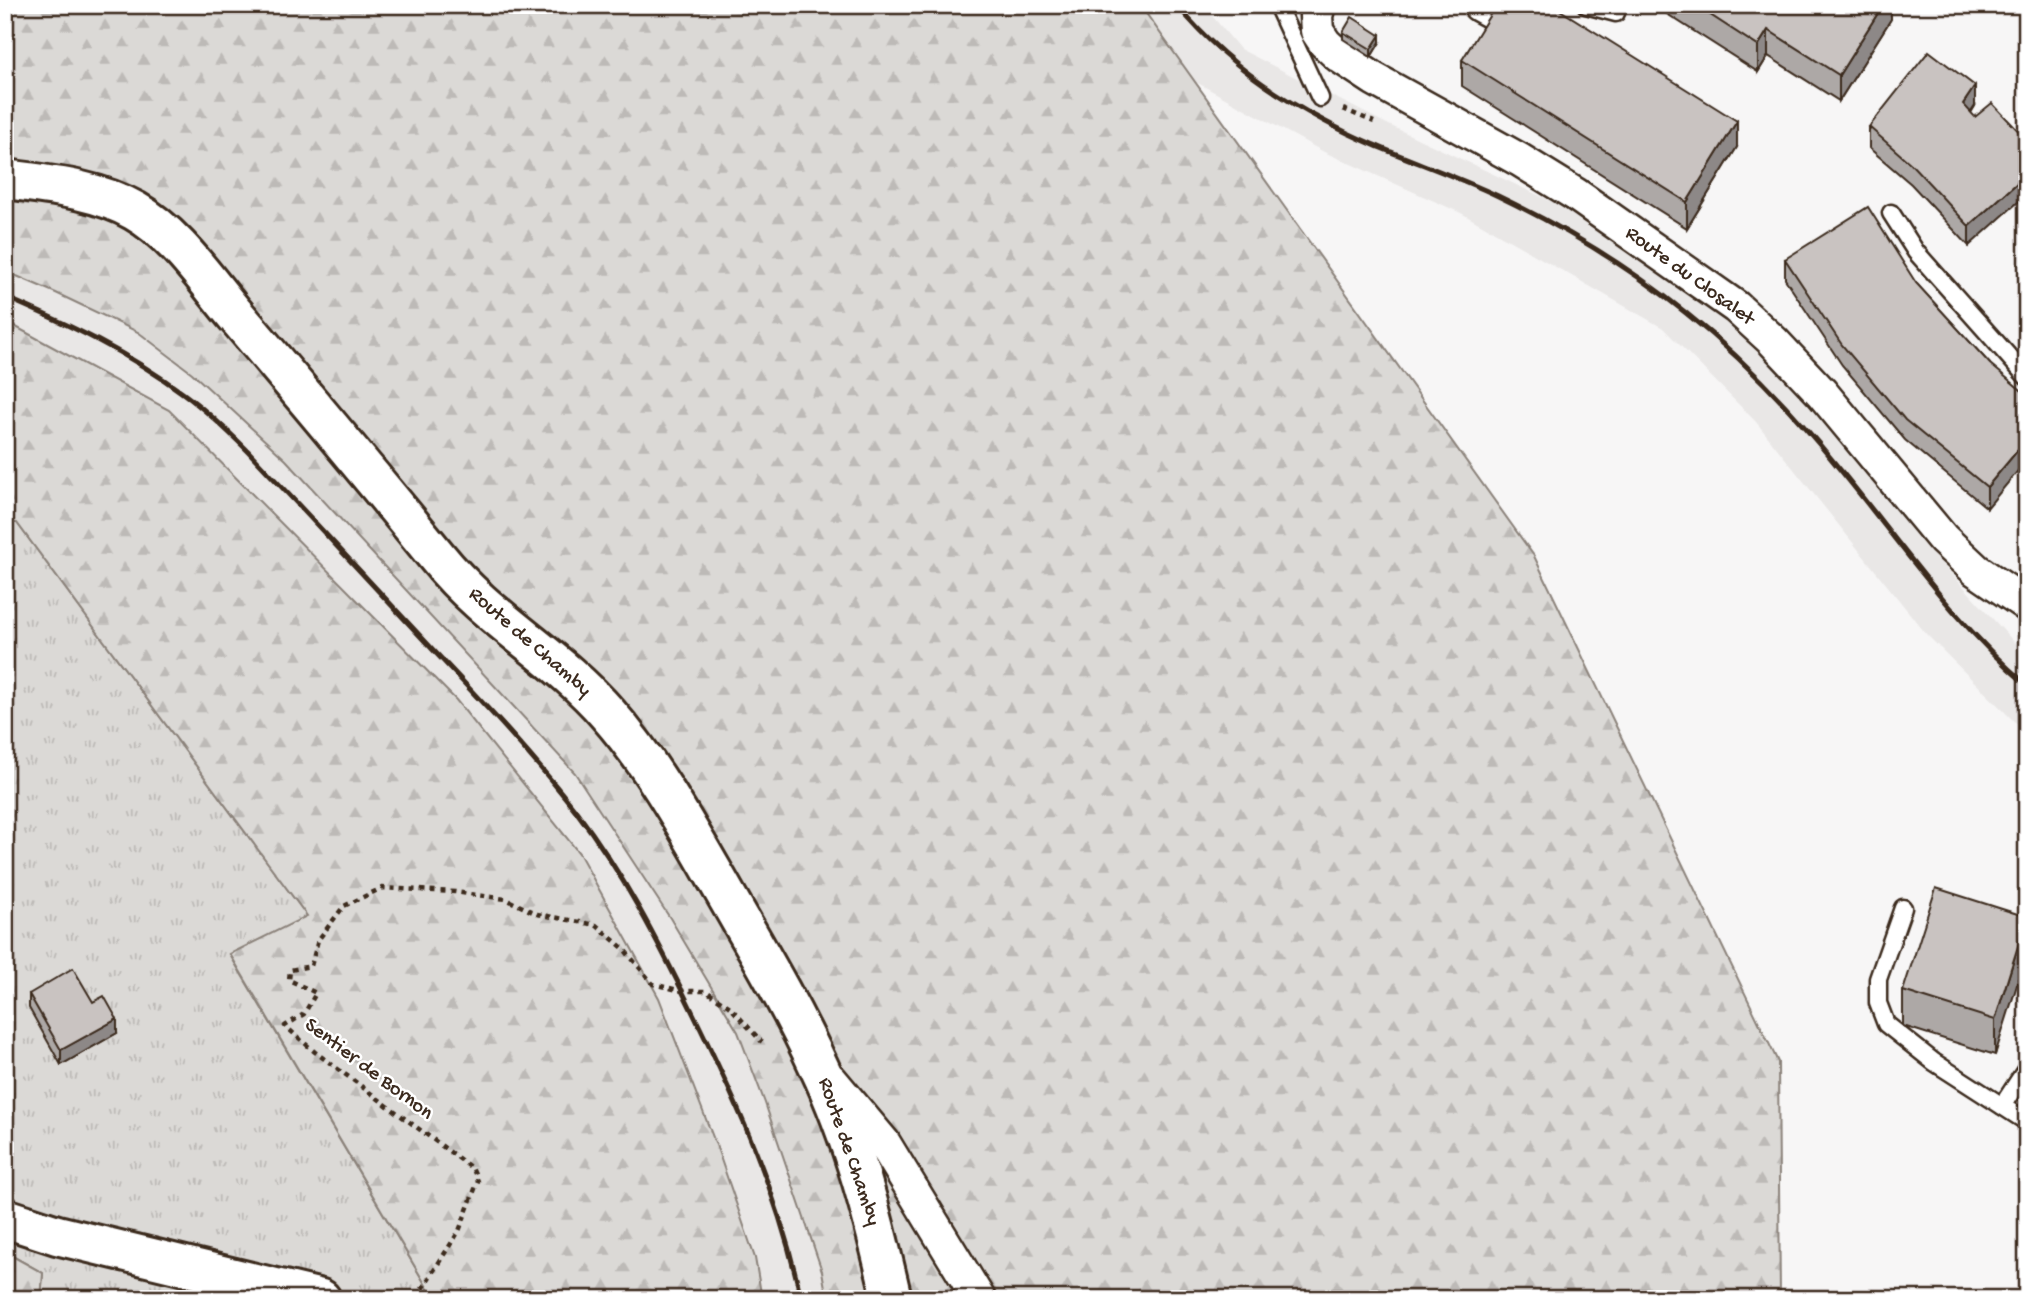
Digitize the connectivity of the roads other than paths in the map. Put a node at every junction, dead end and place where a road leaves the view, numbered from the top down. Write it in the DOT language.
graph roads {
  1 [pos="1277,5"];
  2 [pos="1319,5"];
  3 [pos="1586,5"];
  4 [pos="1616,13"];
  5 [pos="1320,98"];
  6 [pos="5,179"];
  7 [pos="1891,214"];
  8 [pos="2027,377"];
  9 [pos="2027,605"];
  10 [pos="1903,908"];
  11 [pos="819,1065"];
  12 [pos="2027,1068"];
  13 [pos="2002,1106"];
  14 [pos="2027,1122"];
  15 [pos="5,1218"];
  16 [pos="321,1299"];
  17 [pos="892,1299"];
  18 [pos="979,1299"];
  1 -- 5 [label="lane"];
  2 -- 9 [label="street, Route du Closalet"];
  3 -- 4 [label="lane"];
  6 -- 11 [label="street, Route de Chamby"];
  7 -- 8 [label="lane"];
  10 -- 13 [label="lane"];
  11 -- 17 [label="street, Route de Chamby"];
  11 -- 18 [label="street"];
  12 -- 13 [label="lane"];
  13 -- 14 [label="lane"];
  15 -- 16 [label="street"];
}
